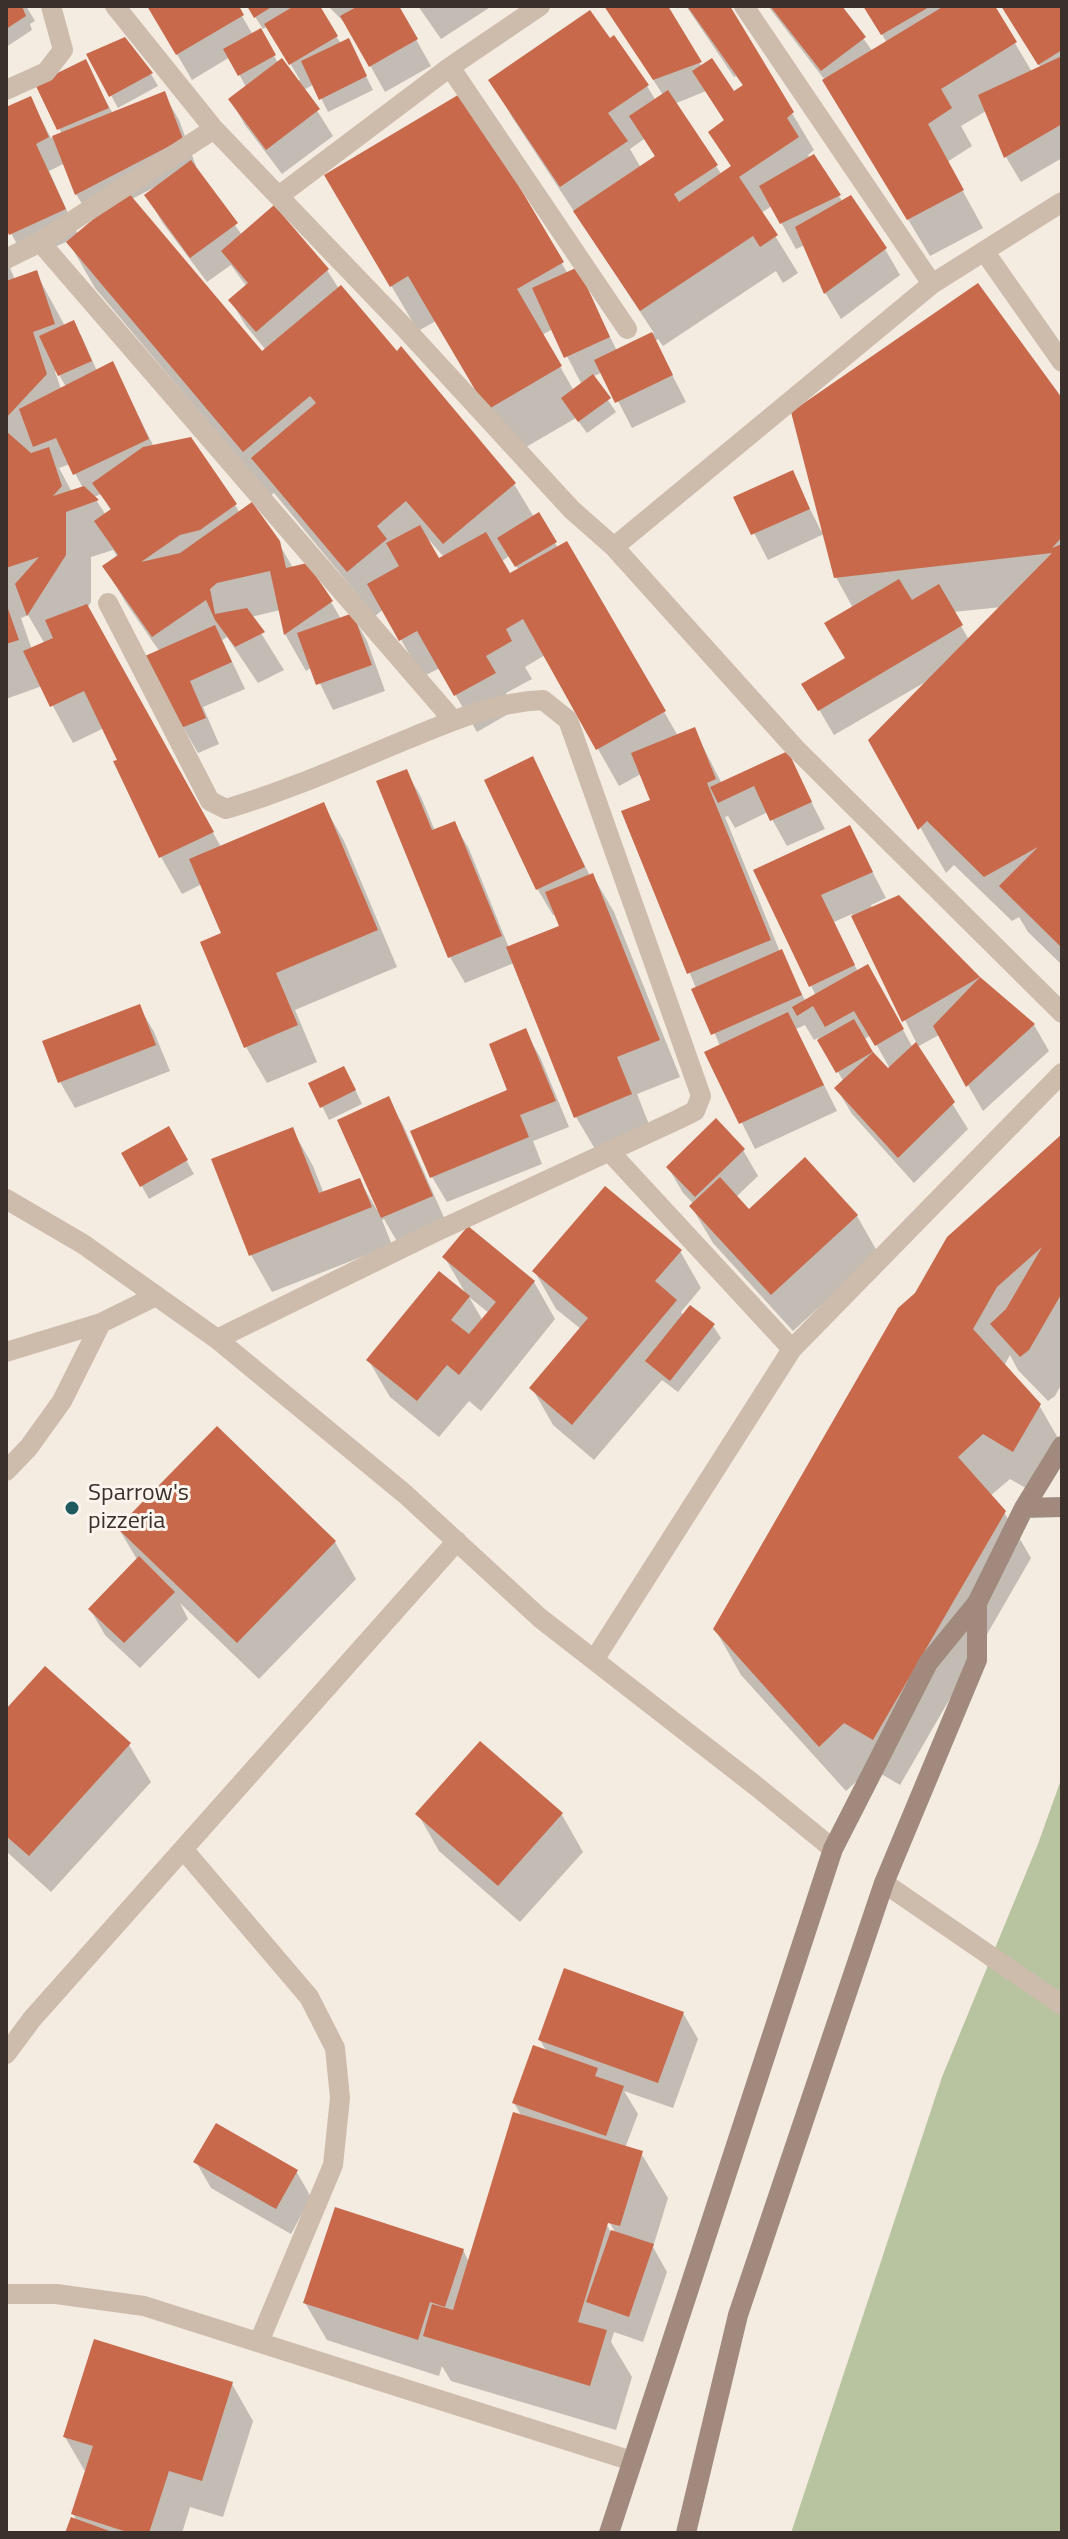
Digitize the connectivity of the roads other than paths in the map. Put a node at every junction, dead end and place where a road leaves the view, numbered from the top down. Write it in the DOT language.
graph roads {
  1 [pos="115,6"];
  2 [pos="540,6"];
  3 [pos="744,6"];
  4 [pos="54,8"];
  5 [pos="450,67"];
  6 [pos="6,90"];
  7 [pos="214,129"];
  8 [pos="280,195"];
  9 [pos="1062,202"];
  10 [pos="40,242"];
  11 [pos="984,251"];
  12 [pos="6,259"];
  13 [pos="932,284"];
  14 [pos="627,329"];
  15 [pos="1062,362"];
  16 [pos="614,547"];
  17 [pos="108,603"];
  18 [pos="453,720"];
  19 [pos="1062,1013"];
  20 [pos="1062,1073"];
  21 [pos="609,1151"];
  22 [pos="6,1199"];
  23 [pos="156,1296"];
  24 [pos="101,1323"];
  25 [pos="217,1339"];
  26 [pos="792,1349"];
  27 [pos="6,1352"];
  28 [pos="1062,1446"];
  29 [pos="6,1471"];
  30 [pos="1062,1507"];
  31 [pos="1024,1508"];
  32 [pos="457,1541"];
  33 [pos="977,1603"];
  34 [pos="594,1660"];
  35 [pos="183,1849"];
  36 [pos="833,1849"];
  37 [pos="884,1883"];
  38 [pos="1062,2005"];
  39 [pos="6,2054"];
  40 [pos="6,2294"];
  41 [pos="259,2342"];
  42 [pos="632,2461"];
  43 [pos="609,2533"];
  44 [pos="686,2533"];
  1 -- 7 [label="street"];
  2 -- 5 [label="street"];
  3 -- 13 [label="street"];
  4 -- 6 [label="street"];
  5 -- 8 [label="street"];
  5 -- 14 [label="street"];
  7 -- 8 [label="street"];
  7 -- 10 [label="street"];
  8 -- 16 [label="street"];
  9 -- 11 [label="street"];
  10 -- 12 [label="street"];
  10 -- 18 [label="street"];
  11 -- 13 [label="street"];
  11 -- 15 [label="street"];
  13 -- 16 [label="street"];
  16 -- 19 [label="street"];
  17 -- 18 [label="street"];
  18 -- 21 [label="street"];
  20 -- 26 [label="street"];
  21 -- 25 [label="street"];
  21 -- 26 [label="street"];
  22 -- 23 [label="street"];
  23 -- 24 [label="street"];
  23 -- 25 [label="street"];
  24 -- 27 [label="street"];
  24 -- 29 [label="street"];
  25 -- 32 [label="street"];
  26 -- 34 [label="street"];
  28 -- 31 [label="street"];
  30 -- 31 [label="street"];
  31 -- 33 [label="street"];
  32 -- 34 [label="street"];
  32 -- 35 [label="street"];
  33 -- 36 [label="street"];
  33 -- 37 [label="street"];
  34 -- 36 [label="street"];
  35 -- 39 [label="street"];
  35 -- 41 [label="street"];
  36 -- 42 [label="street"];
  37 -- 38 [label="street"];
  37 -- 44 [label="street"];
  40 -- 41 [label="street"];
  41 -- 42 [label="street"];
  42 -- 43 [label="street"];
}
